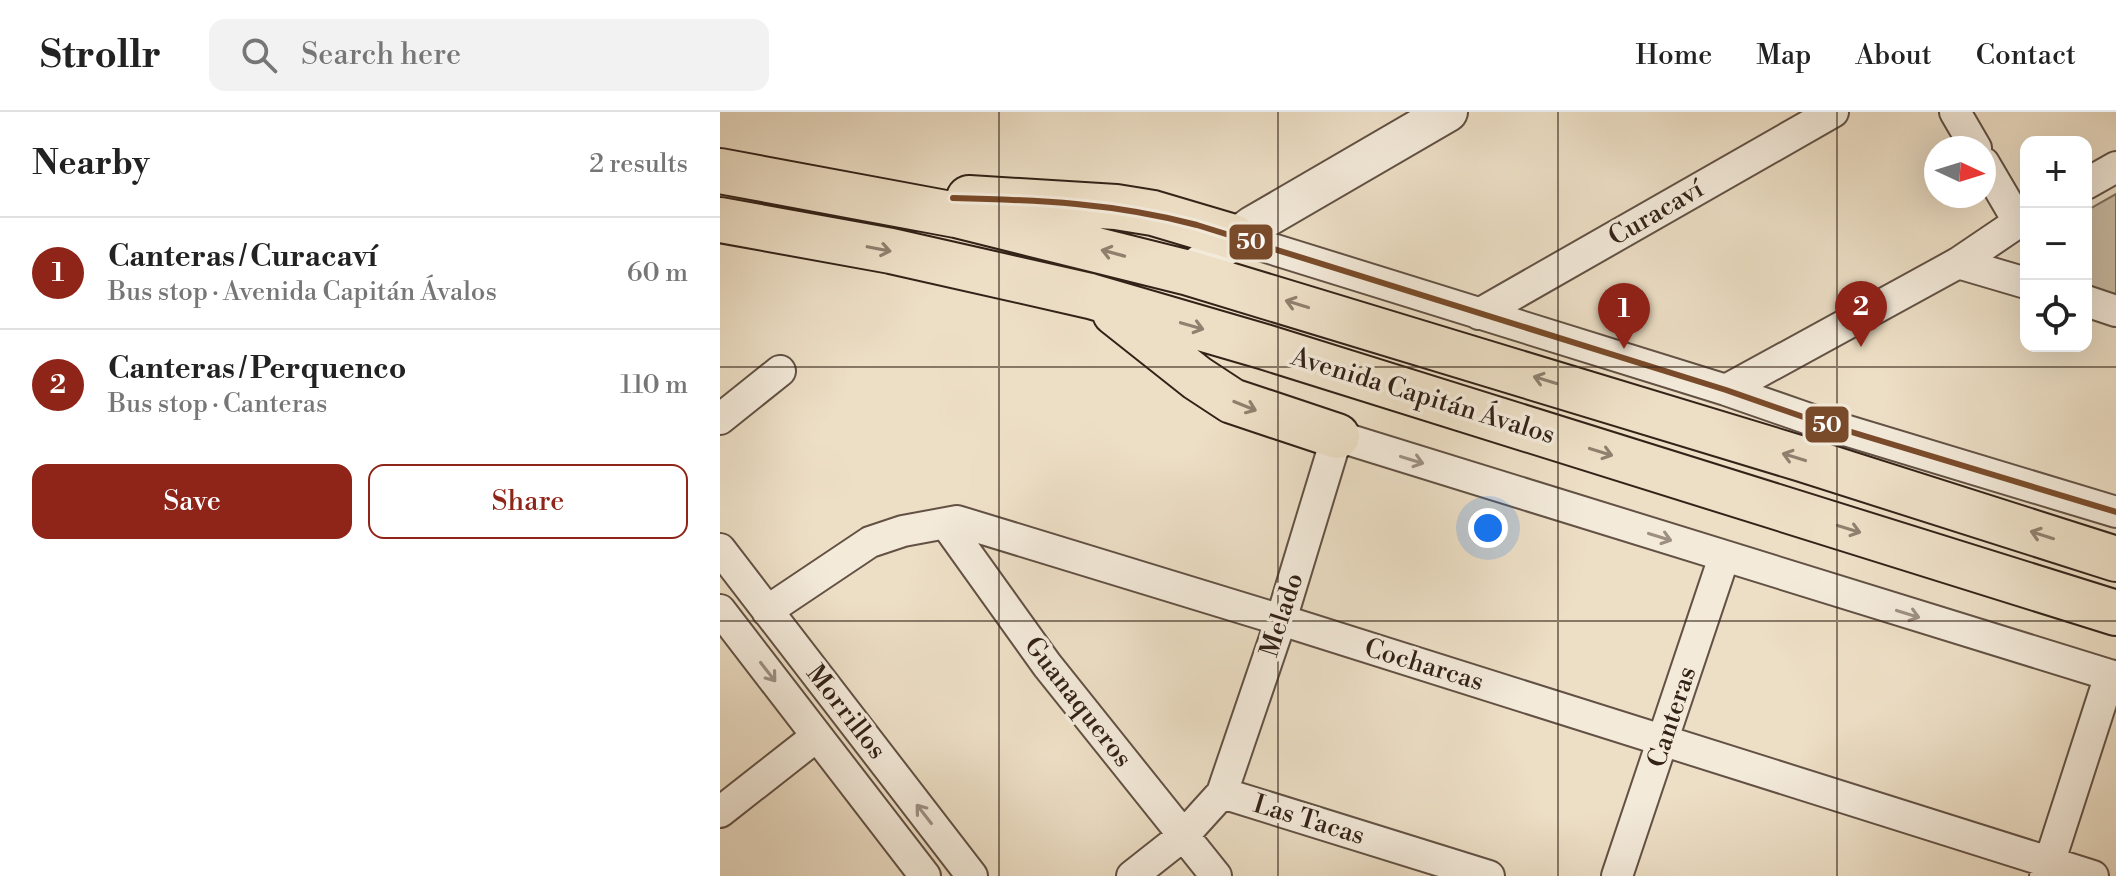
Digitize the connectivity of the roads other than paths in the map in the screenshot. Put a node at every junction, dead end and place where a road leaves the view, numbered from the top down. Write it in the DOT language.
graph roads {
  1 [pos="1448,112"];
  2 [pos="1833,112"];
  3 [pos="1955,112"];
  4 [pos="1969,136"];
  5 [pos="2116,167"];
  6 [pos="720,171"];
  7 [pos="1996,181"];
  8 [pos="2092,181"];
  9 [pos="861,195"];
  10 [pos="2020,216"];
  11 [pos="720,220"];
  12 [pos="2020,220"];
  13 [pos="1234,237"];
  14 [pos="720,240"];
  15 [pos="837,241"];
  16 [pos="1958,263"];
  17 [pos="1189,273"];
  18 [pos="2020,281"];
  19 [pos="1090,296"];
  20 [pos="2092,303"];
  21 [pos="2116,311"];
  22 [pos="1479,314"];
  23 [pos="780,371"];
  24 [pos="1726,390"];
  25 [pos="720,419"];
  26 [pos="1337,436"];
  27 [pos="2116,512"];
  28 [pos="946,524"];
  29 [pos="720,549"];
  30 [pos="1724,557"];
  31 [pos="2116,559"];
  32 [pos="720,610"];
  33 [pos="767,611"];
  34 [pos="2116,613"];
  35 [pos="1281,620"];
  36 [pos="2113,676"];
  37 [pos="817,736"];
  38 [pos="1664,741"];
  39 [pos="1222,793"];
  40 [pos="720,812"];
  41 [pos="1184,835"];
  42 [pos="2047,869"];
  43 [pos="916,873"];
  44 [pos="972,876"];
  45 [pos="1132,876"];
  46 [pos="1216,876"];
  47 [pos="1489,876"];
  48 [pos="1617,876"];
  49 [pos="2093,876"];
  1 -- 13 [label="street"];
  2 -- 22 [label="street, Curacaví"];
  3 -- 4 [label="street"];
  5 -- 8 [label="street"];
  6 -- 9 [label="highway, Avenida Capitán Ávalos"];
  7 -- 10 [label="street"];
  9 -- 13 [label="highway"];
  17 -- 9 [label="highway, Avenida Capitán Ávalos, one-way"];
  11 -- 15 [label="highway, Avenida Capitán Ávalos"];
  12 -- 16 [label="street"];
  13 -- 17 [label="street"];
  13 -- 22 [label="street"];
  14 -- 15 [label="street"];
  15 -- 19 [label="highway, Avenida Capitán Ávalos, one-way"];
  16 -- 18 [label="street"];
  16 -- 24 [label="street"];
  17 -- 19 [label="highway"];
  31 -- 17 [label="highway, Avenida Capitán Ávalos, one-way"];
  19 -- 26 [label="highway, one-way"];
  19 -- 34 [label="highway, Avenida Capitán Ávalos, one-way"];
  20 -- 21 [label="street"];
  22 -- 24 [label="street"];
  23 -- 25 [label="street"];
  24 -- 27 [label="street"];
  26 -- 30 [label="street, one-way"];
  26 -- 35 [label="street, Melado"];
  28 -- 33 [label="street, Cocharcas"];
  28 -- 35 [label="street, Cocharcas"];
  28 -- 41 [label="street, Guanaqueros"];
  29 -- 33 [label="street, Morrillos"];
  30 -- 36 [label="street, one-way"];
  30 -- 38 [label="street, Canteras"];
  32 -- 37 [label="street, Morrillos, one-way"];
  44 -- 33 [label="street, Morrillos, one-way"];
  35 -- 38 [label="street, Cocharcas"];
  35 -- 39 [label="street, Melado"];
  36 -- 42 [label="street"];
  37 -- 40 [label="street"];
  37 -- 43 [label="street, Morrillos"];
  38 -- 42 [label="street, Cocharcas"];
  38 -- 48 [label="street, Canteras"];
  39 -- 41 [label="street"];
  39 -- 47 [label="street, Las Tacas"];
  41 -- 45 [label="street"];
  41 -- 46 [label="street, Guanaqueros"];
  42 -- 49 [label="street, Cocharcas"];
}
